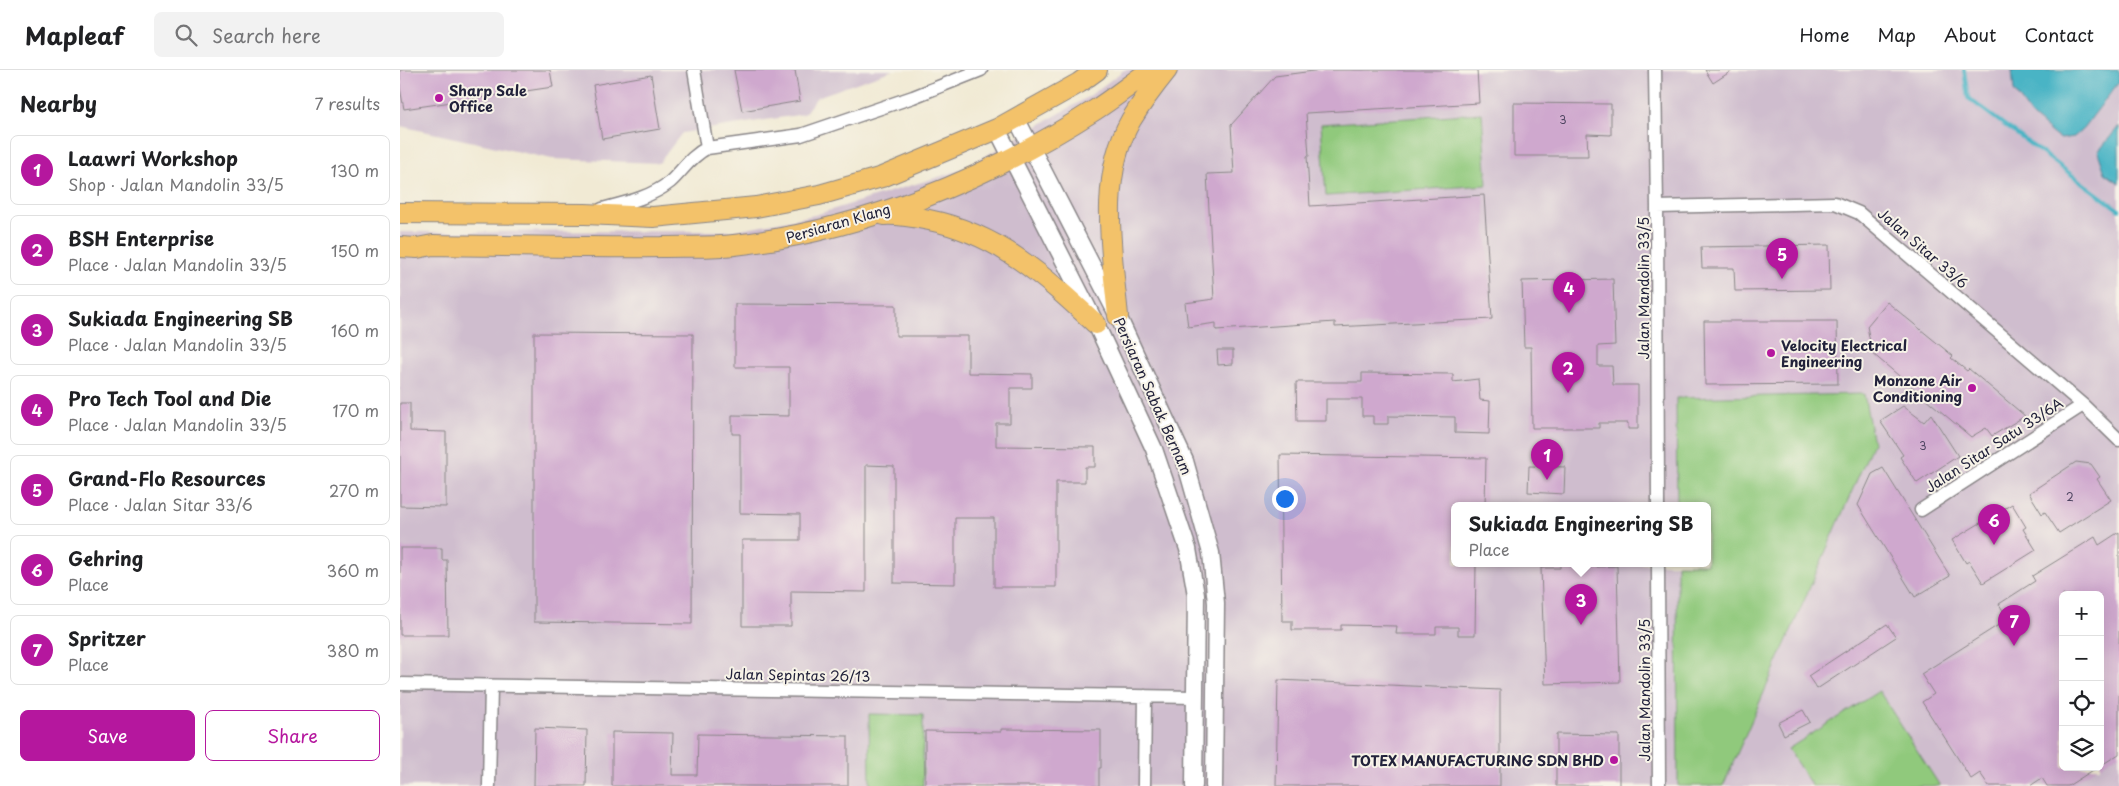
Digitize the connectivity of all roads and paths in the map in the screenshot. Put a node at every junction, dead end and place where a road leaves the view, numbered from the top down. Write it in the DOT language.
graph roads {
  1 [pos="694,70"];
  2 [pos="981,70"];
  3 [pos="1096,70"];
  4 [pos="1151,70"];
  5 [pos="1167,70"];
  6 [pos="1655,70"];
  7 [pos="1016,118"];
  8 [pos="997,129"];
  9 [pos="1032,146"];
  10 [pos="707,148"];
  11 [pos="1012,157"];
  12 [pos="1657,207"];
  13 [pos="403,212"];
  14 [pos="585,214"];
  15 [pos="871,215"];
  16 [pos="405,248"];
  17 [pos="1118,316"];
  18 [pos="1096,324"];
  19 [pos="2083,406"];
  20 [pos="2119,440"];
  21 [pos="1658,502"];
  22 [pos="1921,510"];
  23 [pos="1658,567"];
  24 [pos="400,684"];
  25 [pos="491,686"];
  26 [pos="1145,696"];
  27 [pos="1195,697"];
  28 [pos="489,786"];
  29 [pos="1144,786"];
  30 [pos="1194,786"];
  31 [pos="1214,786"];
  32 [pos="1659,786"];
  1 -- 10 [label="street"];
  2 -- 10 [label="street"];
  3 -- 7 [label="main road"];
  4 -- 9 [label="main road, Persiaran Klang"];
  5 -- 17 [label="main road"];
  6 -- 12 [label="street, Jalan Mandolin 33/5"];
  7 -- 8 [label="main road"];
  7 -- 9 [label="street, Persiaran Sabak Bernam"];
  8 -- 11 [label="street, Persiaran Sabak Bernam"];
  8 -- 14 [label="main road"];
  9 -- 11 [label="main road, Persiaran Klang"];
  9 -- 17 [label="street, Persiaran Sabak Bernam"];
  10 -- 14 [label="street"];
  11 -- 15 [label="main road, Persiaran Klang"];
  11 -- 18 [label="street, Persiaran Sabak Bernam"];
  12 -- 19 [label="street, Jalan Sitar 33/6"];
  12 -- 21 [label="street, Jalan Mandolin 33/5"];
  13 -- 14 [label="main road"];
  15 -- 16 [label="main road, Persiaran Klang"];
  15 -- 18 [label="main road"];
  17 -- 31 [label="street, Persiaran Sabak Bernam"];
  18 -- 27 [label="street, Persiaran Sabak Bernam"];
  19 -- 20 [label="street, Jalan Sitar 33/6"];
  19 -- 22 [label="street, Jalan Sitar Satu 33/6A"];
  23 -- 32 [label="street, Jalan Mandolin 33/5"];
  24 -- 25 [label="street, Jalan Sepintas 26/13"];
  25 -- 26 [label="street, Jalan Sepintas 26/13"];
  25 -- 28 [label="street"];
  26 -- 27 [label="street, Jalan Sepintas 26/13"];
  26 -- 29 [label="street"];
  27 -- 30 [label="street, Persiaran Sabak Bernam"];
}
